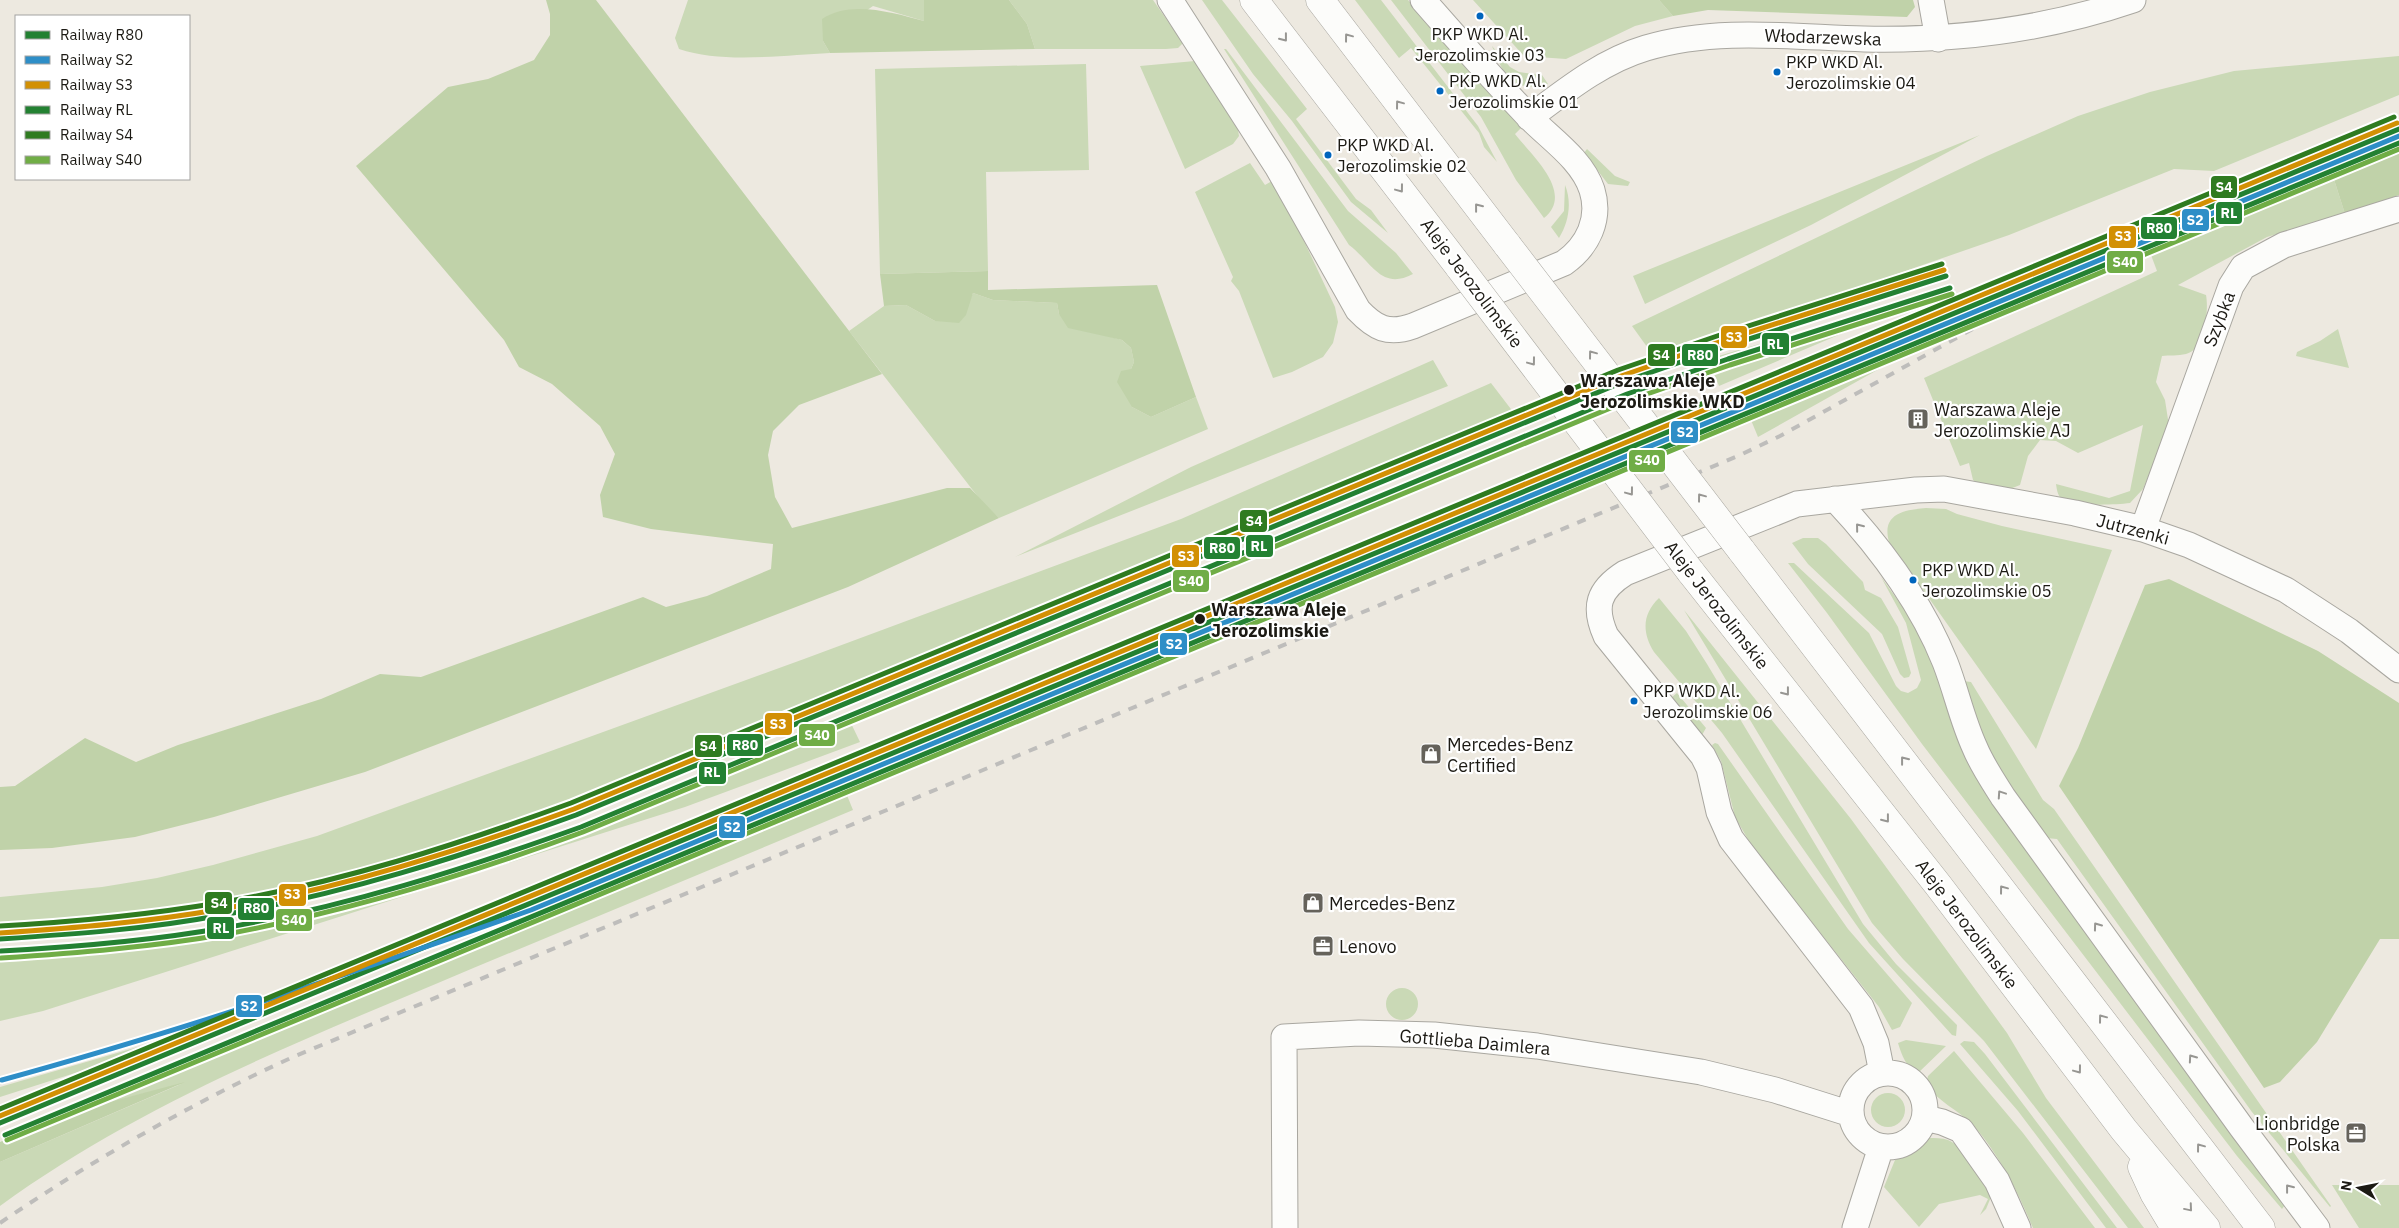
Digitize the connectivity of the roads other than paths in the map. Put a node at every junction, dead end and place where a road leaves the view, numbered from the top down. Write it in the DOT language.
graph roads {
  1 [pos="1170,0"];
  2 [pos="1254,0"];
  3 [pos="1320,0"];
  4 [pos="1423,0"];
  5 [pos="1931,0"];
  6 [pos="2133,0"];
  7 [pos="1938,39"];
  8 [pos="1529,118"];
  9 [pos="2399,209"];
  10 [pos="1834,499"];
  11 [pos="2142,530"];
  12 [pos="2399,670"];
  13 [pos="1882,1074"];
  14 [pos="1851,1114"];
  15 [pos="1925,1118"];
  16 [pos="2124,1130"];
  17 [pos="1881,1147"];
  18 [pos="2230,1186"];
  19 [pos="1285,1228"];
  20 [pos="1855,1228"];
  21 [pos="2018,1228"];
  22 [pos="2175,1228"];
  23 [pos="2206,1228"];
  24 [pos="2261,1228"];
  25 [pos="2272,1228"];
  26 [pos="2317,1228"];
  1 -- 8 [label="street"];
  2 -- 16 [label="main road, Aleje Jerozolimskie, one-way, bridge"];
  18 -- 3 [label="main road, one-way, bridge"];
  4 -- 8 [label="street"];
  5 -- 7 [label="street"];
  6 -- 7 [label="street, Włodarzewska"];
  7 -- 8 [label="street, Włodarzewska"];
  9 -- 11 [label="street, Szybka"];
  10 -- 11 [label="street, Jutrzenki"];
  10 -- 13 [label="street, Jutrzenki"];
  26 -- 10 [label="street, one-way"];
  11 -- 12 [label="street, Jutrzenki"];
  13 -- 14 [label="street"];
  13 -- 15 [label="street"];
  14 -- 17 [label="street"];
  14 -- 19 [label="street, Gottlieba Daimlera"];
  15 -- 17 [label="street"];
  15 -- 21 [label="street"];
  16 -- 22 [label="main road"];
  16 -- 23 [label="main road, Aleje Jerozolimskie, one-way"];
  17 -- 20 [label="street"];
  18 -- 24 [label="main road"];
  18 -- 25 [label="main road"];
}
